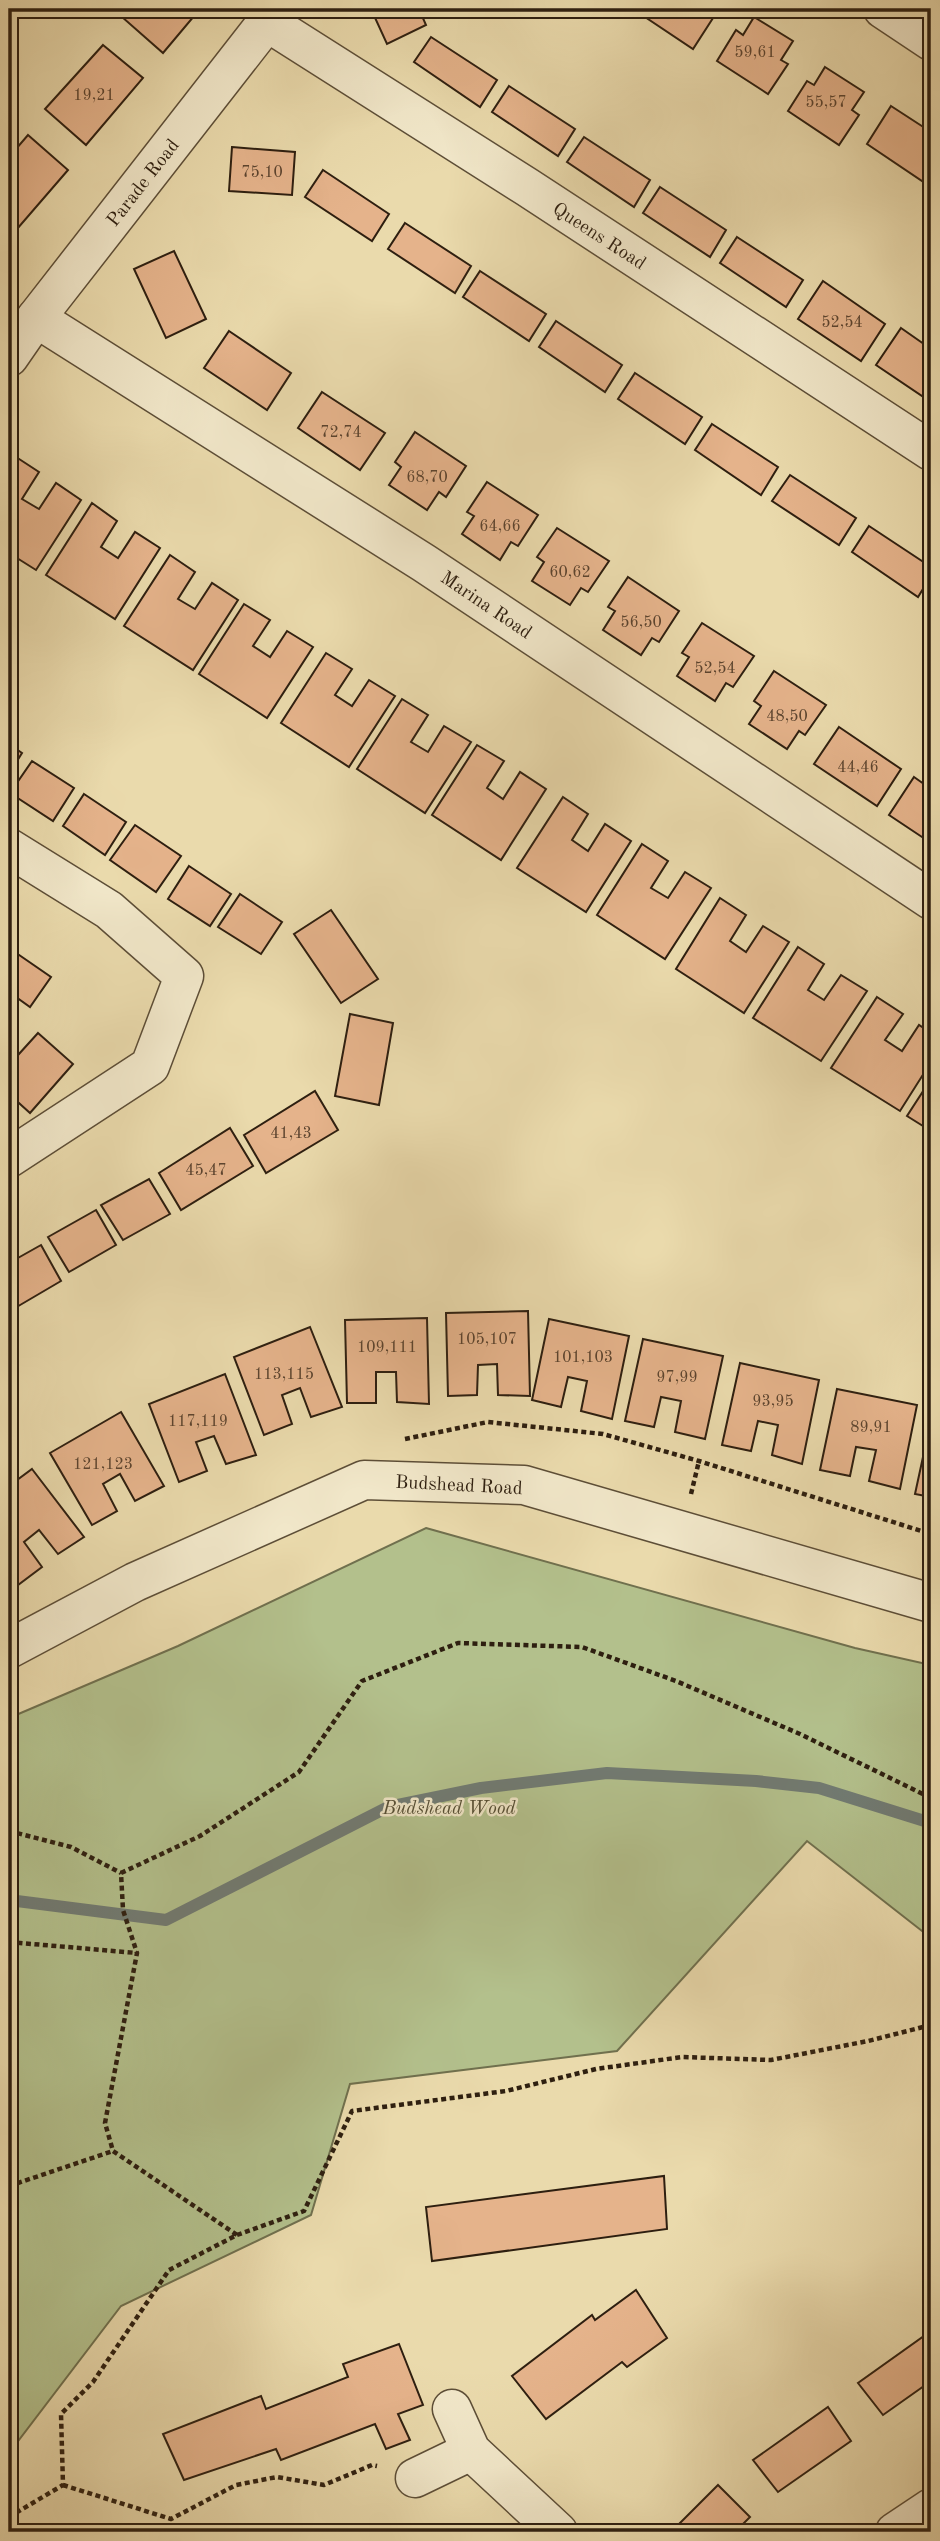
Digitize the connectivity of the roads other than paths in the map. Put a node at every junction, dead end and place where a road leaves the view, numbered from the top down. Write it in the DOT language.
graph roads {
  1 [pos="883,9"];
  2 [pos="272,15"];
  3 [pos="931,41"];
  4 [pos="36,318"];
  5 [pos="9,357"];
  6 [pos="931,451"];
  7 [pos="9,848"];
  8 [pos="931,900"];
  9 [pos="9,1158"];
  10 [pos="931,1603"];
  11 [pos="9,1648"];
  12 [pos="452,2409"];
  13 [pos="471,2451"];
  14 [pos="415,2478"];
  15 [pos="931,2508"];
  16 [pos="558,2532"];
  17 [pos="895,2532"];
  1 -- 3 [label="street"];
  2 -- 4 [label="street, Parade Road"];
  2 -- 6 [label="street, Queens Road"];
  4 -- 5 [label="street, Parade Road"];
  4 -- 8 [label="street, Marina Road"];
  7 -- 9 [label="street"];
  10 -- 11 [label="street, Budshead Road"];
  12 -- 13 [label="street"];
  13 -- 14 [label="street"];
  13 -- 16 [label="street"];
  15 -- 17 [label="street"];
}
